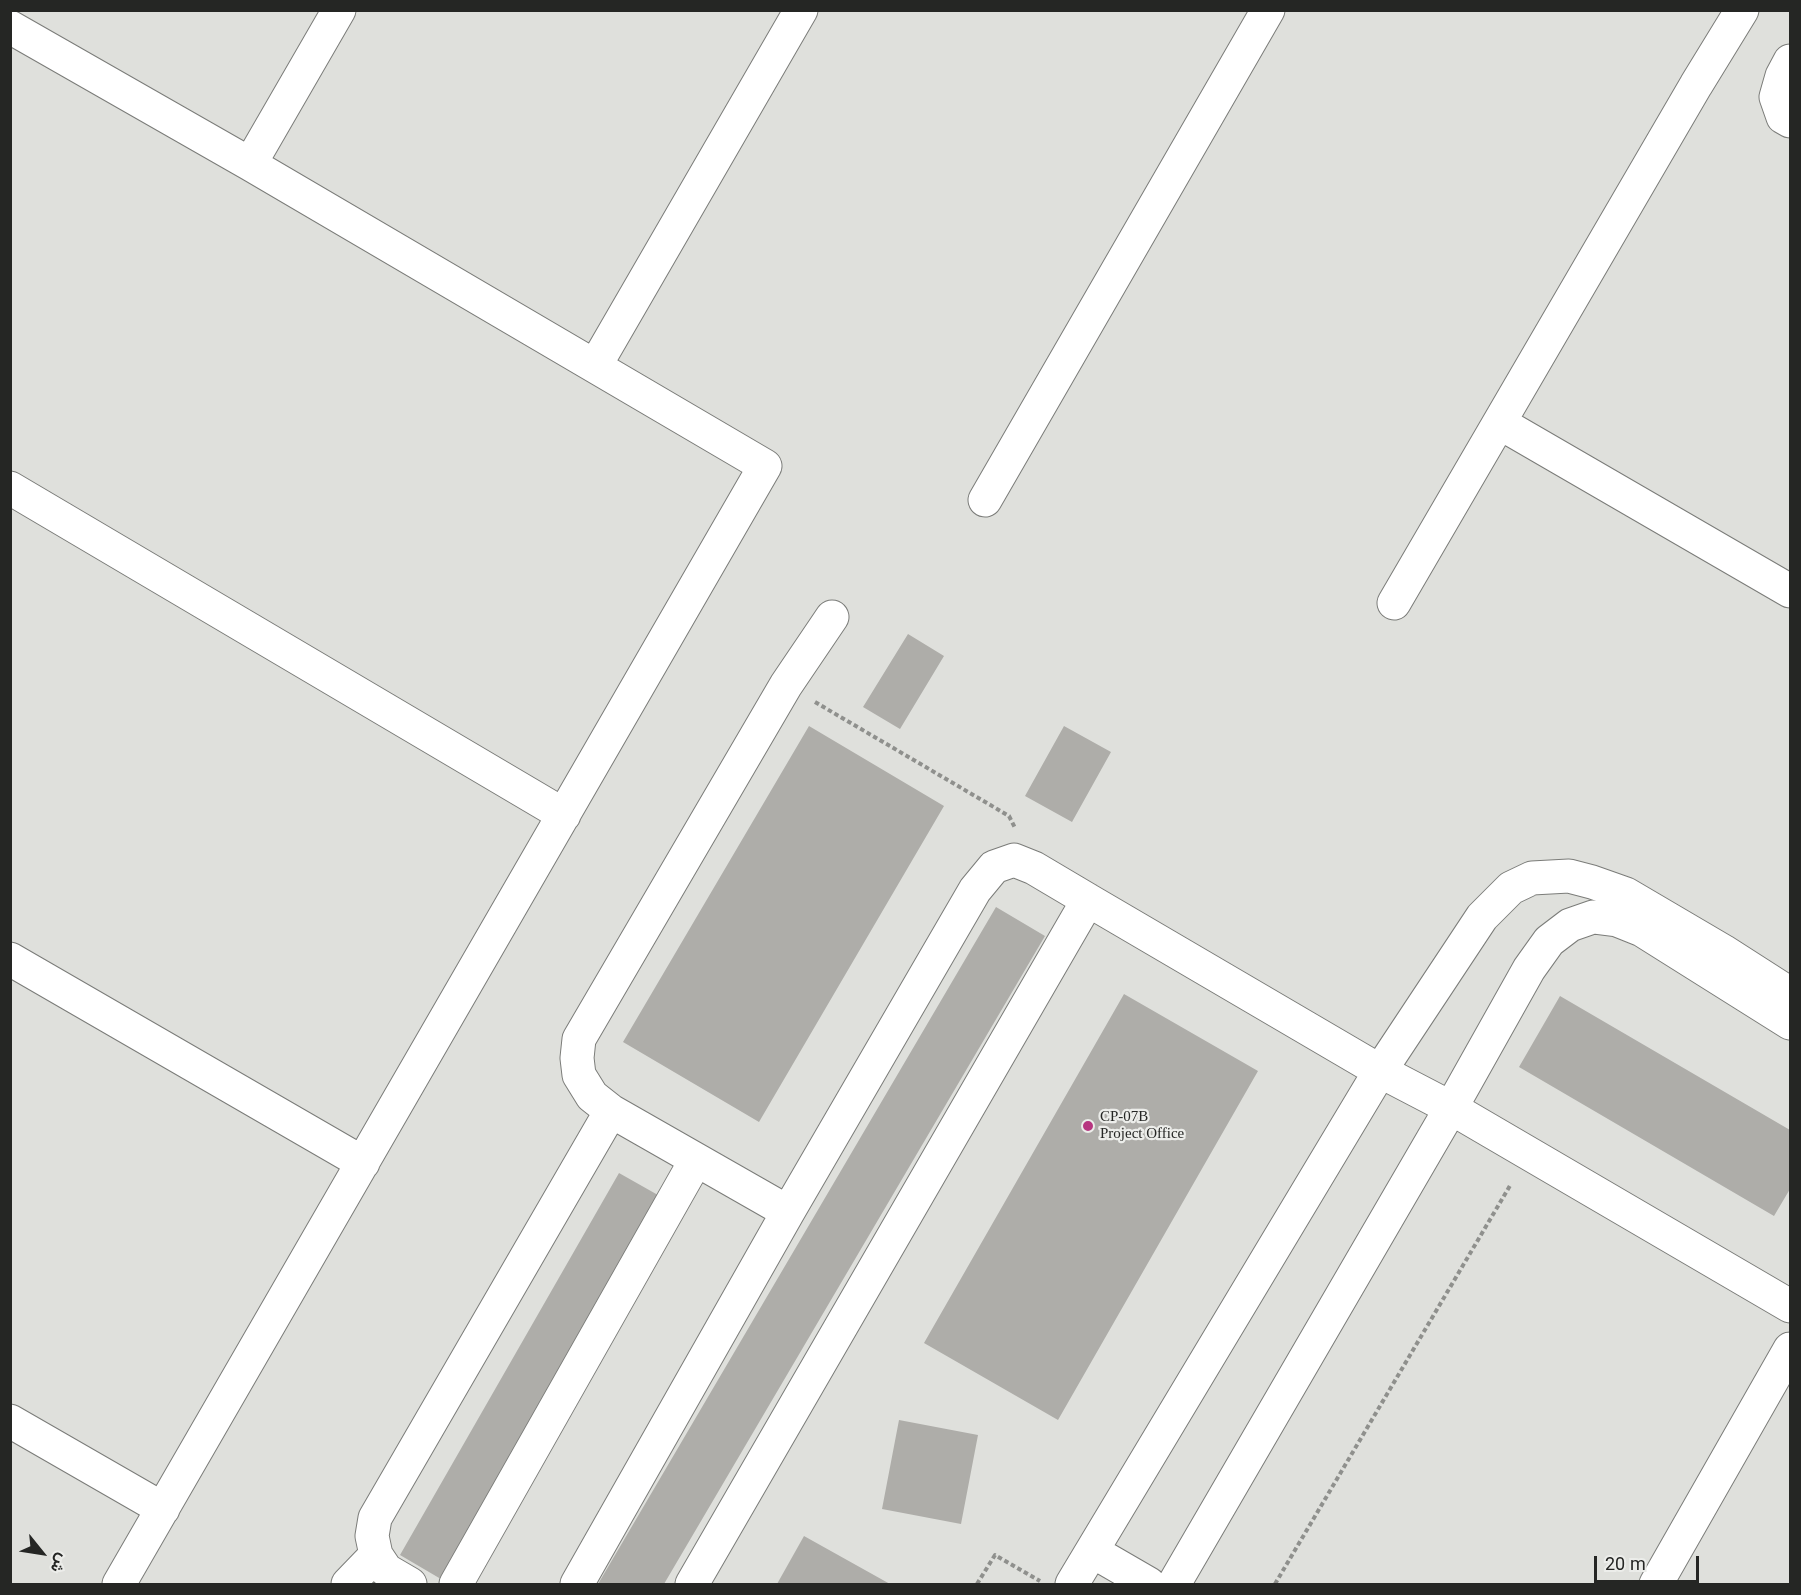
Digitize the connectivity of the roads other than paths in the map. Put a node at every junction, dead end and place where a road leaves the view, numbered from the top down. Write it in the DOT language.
graph roads {
  1 [pos="339,10"];
  2 [pos="801,10"];
  3 [pos="1268,10"];
  4 [pos="1742,10"];
  5 [pos="10,27"];
  6 [pos="1791,61"];
  7 [pos="1791,121"];
  8 [pos="250,164"];
  9 [pos="595,366"];
  10 [pos="1500,423"];
  11 [pos="10,488"];
  12 [pos="985,500"];
  13 [pos="1791,591"];
  14 [pos="1394,603"];
  15 [pos="832,617"];
  16 [pos="564,815"];
  17 [pos="1088,900"];
  18 [pos="10,959"];
  19 [pos="1717,962"];
  20 [pos="1791,994"];
  21 [pos="1791,1023"];
  22 [pos="1380,1071"];
  23 [pos="1451,1108"];
  24 [pos="611,1110"];
  25 [pos="696,1160"];
  26 [pos="363,1163"];
  27 [pos="788,1212"];
  28 [pos="1791,1306"];
  29 [pos="1791,1349"];
  30 [pos="10,1421"];
  31 [pos="163,1509"];
  32 [pos="1092,1551"];
  33 [pos="376,1555"];
  34 [pos="119,1584"];
  35 [pos="348,1584"];
  36 [pos="410,1584"];
  37 [pos="456,1584"];
  38 [pos="577,1584"];
  39 [pos="692,1584"];
  40 [pos="1072,1584"];
  41 [pos="1149,1584"];
  42 [pos="1174,1584"];
  43 [pos="1656,1584"];
  1 -- 8 [label="street"];
  2 -- 9 [label="street"];
  3 -- 12 [label="street"];
  4 -- 10 [label="street"];
  5 -- 8 [label="street"];
  6 -- 7 [label="street"];
  8 -- 9 [label="street"];
  9 -- 16 [label="street"];
  10 -- 13 [label="street"];
  10 -- 14 [label="street"];
  11 -- 16 [label="street"];
  15 -- 24 [label="street"];
  16 -- 26 [label="street"];
  17 -- 22 [label="street"];
  17 -- 27 [label="street"];
  17 -- 39 [label="street"];
  18 -- 26 [label="street"];
  19 -- 20 [label="street"];
  19 -- 21 [label="street"];
  19 -- 22 [label="street"];
  19 -- 23 [label="street"];
  22 -- 23 [label="street"];
  22 -- 32 [label="street"];
  23 -- 28 [label="street"];
  23 -- 42 [label="street"];
  24 -- 25 [label="street"];
  24 -- 33 [label="street"];
  25 -- 27 [label="street"];
  25 -- 37 [label="street"];
  26 -- 31 [label="street"];
  27 -- 38 [label="street"];
  29 -- 43 [label="street"];
  30 -- 31 [label="street"];
  31 -- 34 [label="street"];
  32 -- 40 [label="street"];
  32 -- 41 [label="street"];
  33 -- 35 [label="street"];
  33 -- 36 [label="street"];
}
